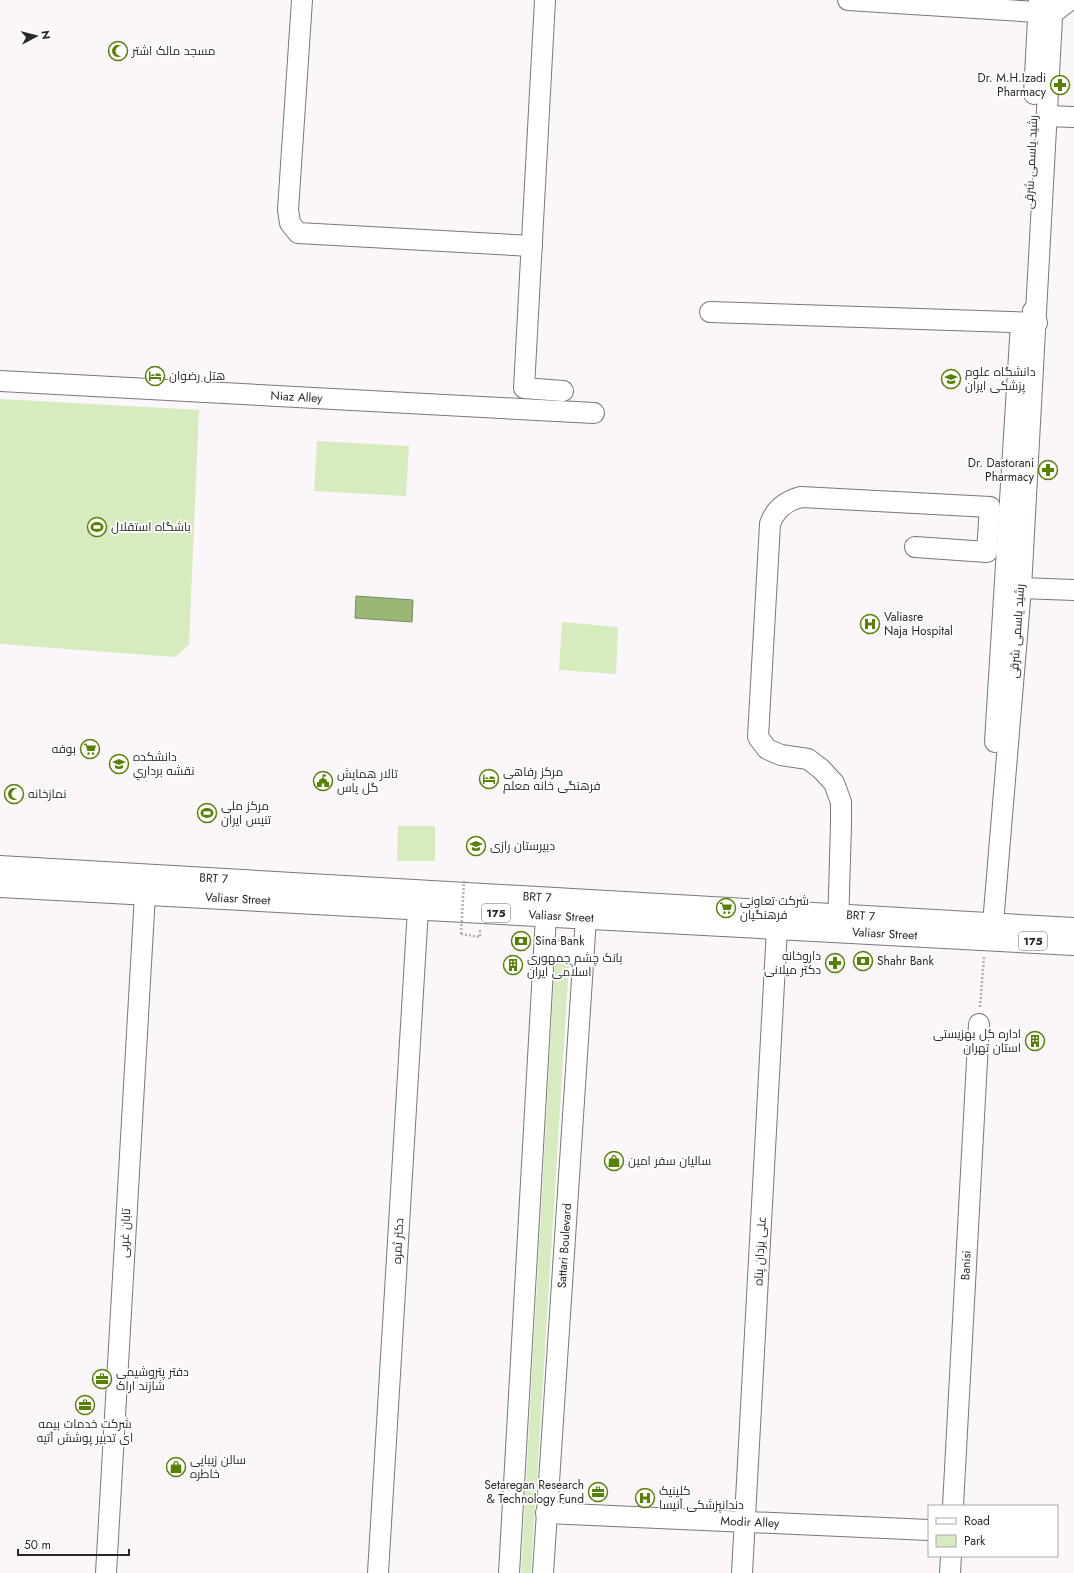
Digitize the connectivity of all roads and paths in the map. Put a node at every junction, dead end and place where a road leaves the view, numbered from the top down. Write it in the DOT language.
graph roads {
  1 [pos="302,0"];
  2 [pos="545,0"];
  3 [pos="848,0"];
  4 [pos="1070,0"];
  5 [pos="1046,6"];
  6 [pos="1047,116"];
  7 [pos="1074,118"];
  8 [pos="532,246"];
  9 [pos="710,312"];
  10 [pos="1029,323"];
  11 [pos="0,381"];
  12 [pos="563,391"];
  13 [pos="594,414"];
  14 [pos="915,547"];
  15 [pos="1021,588"];
  16 [pos="1074,590"];
  17 [pos="0,866"];
  18 [pos="464,881"];
  19 [pos="0,886"];
  20 [pos="986,886"];
  21 [pos="145,894"];
  22 [pos="418,909"];
  23 [pos="546,916"];
  24 [pos="586,918"];
  25 [pos="839,923"];
  26 [pos="777,928"];
  27 [pos="1074,928"];
  28 [pos="993,931"];
  29 [pos="480,937"];
  30 [pos="1074,944"];
  31 [pos="544,956"];
  32 [pos="582,959"];
  33 [pos="978,1024"];
  34 [pos="953,1505"];
  35 [pos="546,1513"];
  36 [pos="745,1522"];
  37 [pos="928,1530"];
  38 [pos="951,1557"];
  39 [pos="106,1573"];
  40 [pos="378,1573"];
  41 [pos="509,1573"];
  42 [pos="543,1573"];
  43 [pos="742,1573"];
  44 [pos="950,1573"];
  1 -- 8 [label="street"];
  2 -- 8 [label="street"];
  3 -- 5 [label="street"];
  4 -- 5 [label="street"];
  5 -- 6 [label="street, رشید یاسمی شرقی"];
  5 -- 10 [label="street, رشید یاسمی شرقی"];
  6 -- 7 [label="street"];
  6 -- 10 [label="street, رشید یاسمی شرقی"];
  8 -- 12 [label="street"];
  9 -- 10 [label="street"];
  10 -- 15 [label="street, رشید یاسمی شرقی"];
  10 -- 20 [label="street"];
  11 -- 13 [label="street, Niaz Alley"];
  14 -- 25 [label="street"];
  15 -- 16 [label="street"];
  15 -- 28 [label="street, رشید یاسمی شرقی"];
  17 -- 25 [label="street, BRT 7"];
  18 -- 29 [label="path, bridge"];
  19 -- 21 [label="main road, Valiasr Street / 175"];
  21 -- 22 [label="main road, Valiasr Street / 175"];
  21 -- 39 [label="street, تابان غربی"];
  22 -- 23 [label="main road, Valiasr Street / 175"];
  22 -- 40 [label="street, دکتر ثمره"];
  23 -- 24 [label="main road, Valiasr Street / 175"];
  23 -- 31 [label="street"];
  24 -- 26 [label="main road, Valiasr Street / 175"];
  24 -- 32 [label="street, Sattari Boulevard"];
  25 -- 26 [label="main road, Valiasr Street / 175"];
  25 -- 28 [label="main road, Valiasr Street / 175"];
  26 -- 36 [label="street, علی یزدان پناه"];
  27 -- 28 [label="street"];
  28 -- 30 [label="main road, Valiasr Street / 175"];
  28 -- 33 [label="path"];
  31 -- 32 [label="street"];
  31 -- 41 [label="street"];
  32 -- 35 [label="street, Sattari Boulevard"];
  33 -- 34 [label="street, Banisi"];
  35 -- 36 [label="street, Modir Alley"];
  35 -- 42 [label="street, Sattari Boulevard"];
  36 -- 37 [label="street, Modir Alley"];
  36 -- 43 [label="street, علی یزدان پناه"];
  38 -- 44 [label="street"];
}
